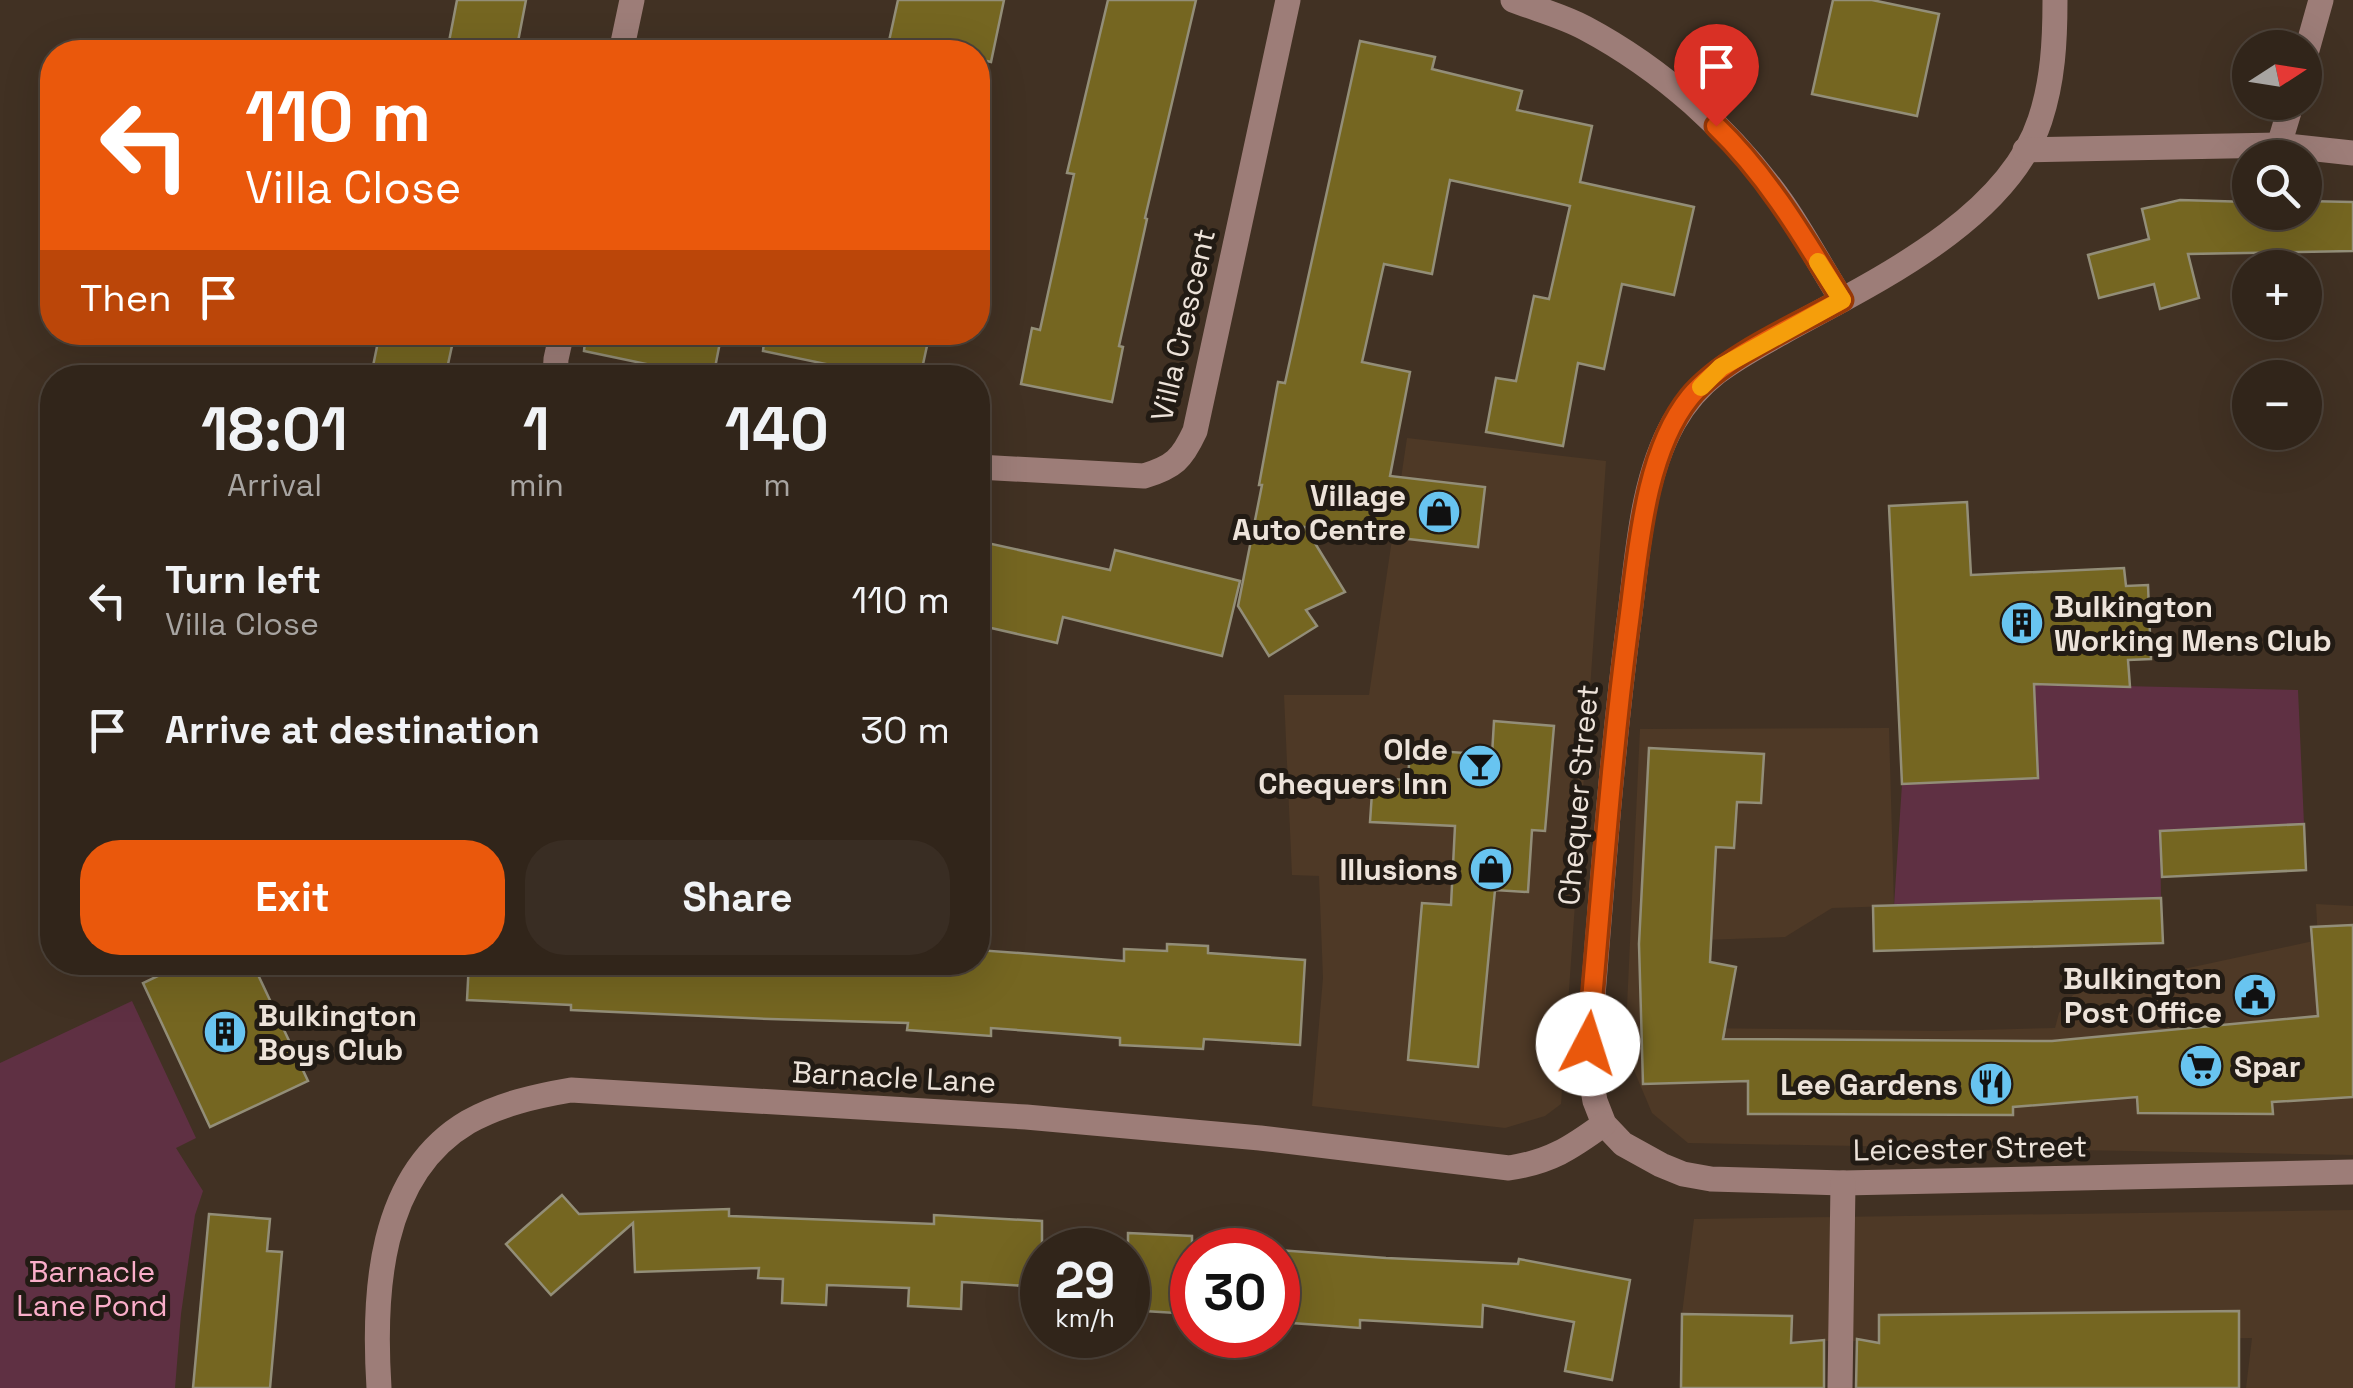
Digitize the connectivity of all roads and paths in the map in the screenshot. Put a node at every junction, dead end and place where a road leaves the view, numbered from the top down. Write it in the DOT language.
graph roads {
  1 [pos="632,0"];
  2 [pos="1288,0"];
  3 [pos="1513,0"];
  4 [pos="2055,0"];
  5 [pos="2322,0"];
  6 [pos="2313,30"];
  7 [pos="624,40"];
  8 [pos="2232,146"];
  9 [pos="2025,150"];
  10 [pos="2322,150"];
  11 [pos="2353,153"];
  12 [pos="1842,300"];
  13 [pos="990,468"];
  14 [pos="1604,1124"];
  15 [pos="2353,1172"];
  16 [pos="1843,1183"];
  17 [pos="379,1388"];
  18 [pos="1840,1388"];
  1 -- 7 [label="street"];
  2 -- 13 [label="street, Villa Crescent"];
  3 -- 12 [label="street"];
  4 -- 9 [label="street, Chequer Street"];
  5 -- 6 [label="street"];
  8 -- 9 [label="street"];
  9 -- 12 [label="street, Chequer Street"];
  10 -- 11 [label="street"];
  12 -- 14 [label="street, Chequer Street"];
  14 -- 16 [label="street, Leicester Street"];
  14 -- 17 [label="street, Barnacle Lane"];
  15 -- 16 [label="street, Leicester Street"];
  16 -- 18 [label="street"];
}
